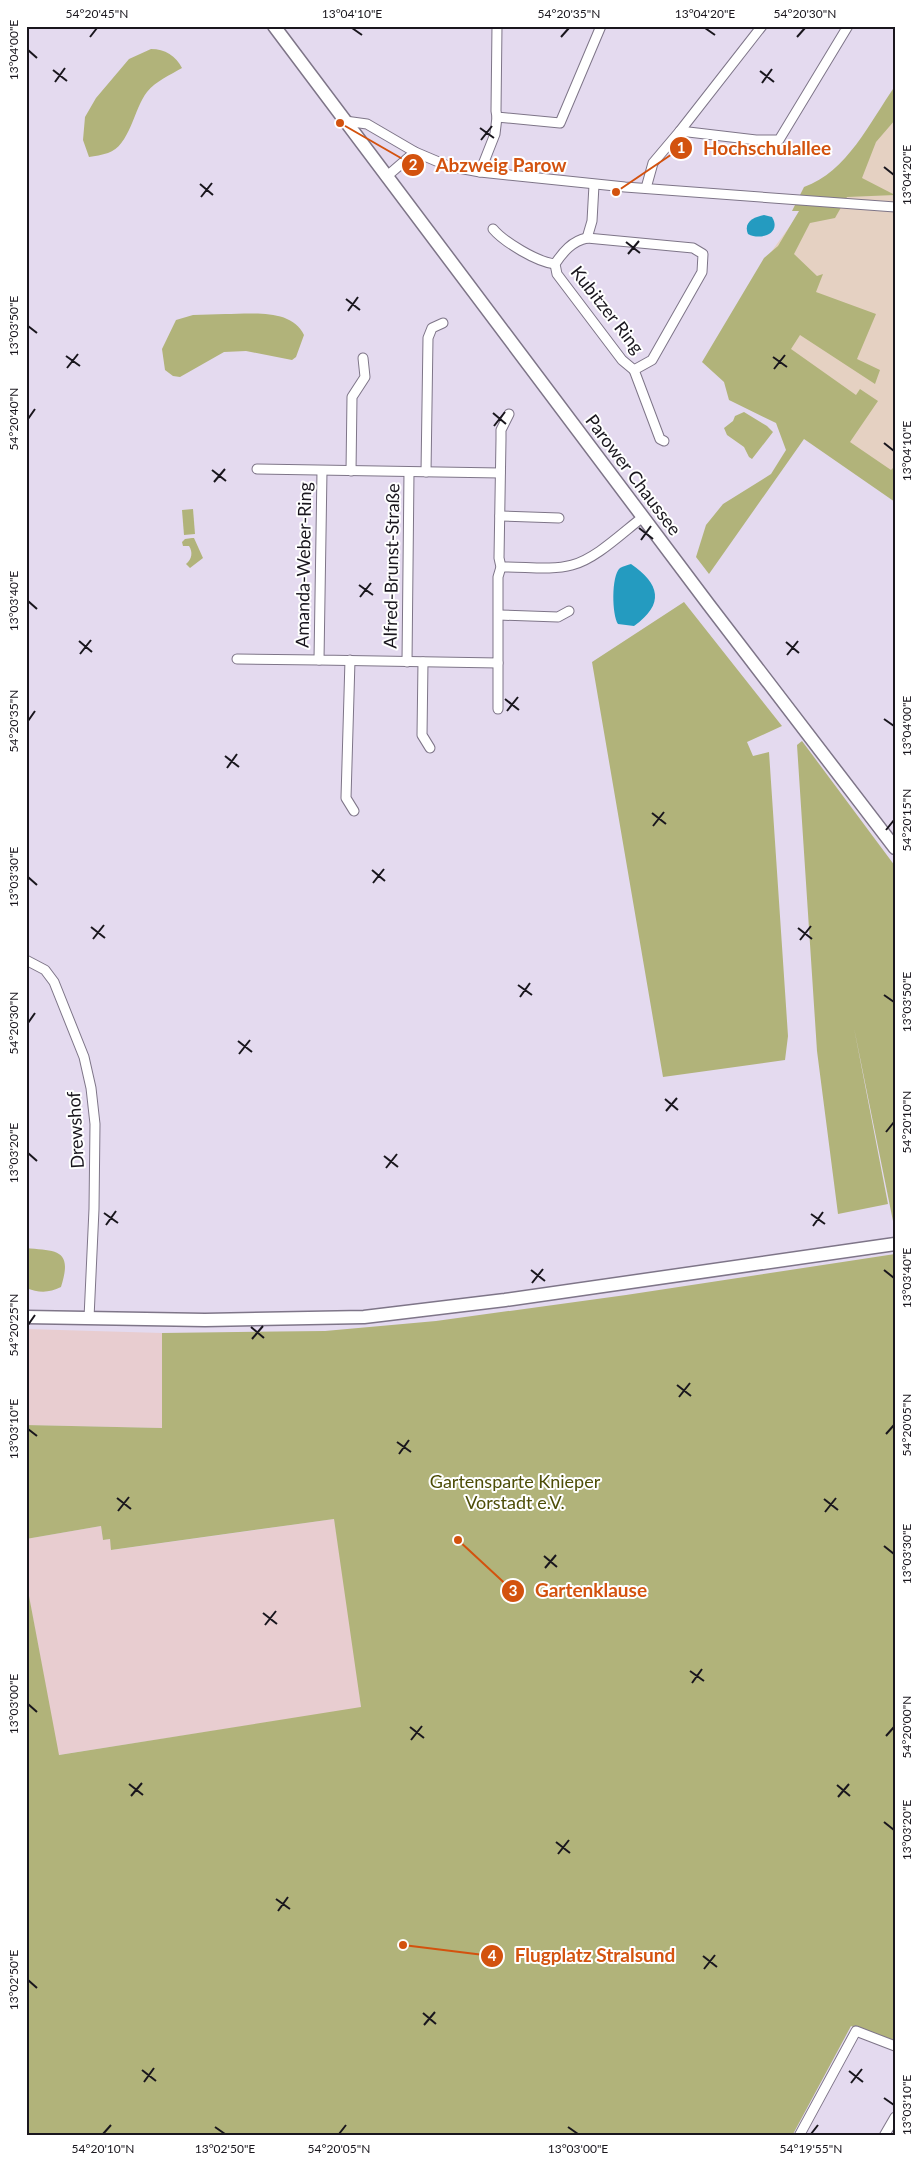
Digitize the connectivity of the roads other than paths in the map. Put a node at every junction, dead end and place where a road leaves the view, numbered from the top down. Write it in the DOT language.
graph roads {
  1 [pos="274,26"];
  2 [pos="497,26"];
  3 [pos="601,26"];
  4 [pos="762,26"];
  5 [pos="848,26"];
  6 [pos="498,117"];
  7 [pos="345,121"];
  8 [pos="680,131"];
  9 [pos="415,152"];
  10 [pos="480,172"];
  11 [pos="386,177"];
  12 [pos="594,185"];
  13 [pos="646,188"];
  14 [pos="895,206"];
  15 [pos="494,229"];
  16 [pos="587,238"];
  17 [pos="555,264"];
  18 [pos="443,323"];
  19 [pos="364,358"];
  20 [pos="634,370"];
  21 [pos="509,414"];
  22 [pos="664,441"];
  23 [pos="257,469"];
  24 [pos="322,471"];
  25 [pos="352,471"];
  26 [pos="409,472"];
  27 [pos="426,472"];
  28 [pos="500,473"];
  29 [pos="500,516"];
  30 [pos="643,517"];
  31 [pos="559,518"];
  32 [pos="501,566"];
  33 [pos="569,611"];
  34 [pos="499,615"];
  35 [pos="238,659"];
  36 [pos="319,660"];
  37 [pos="350,660"];
  38 [pos="407,662"];
  39 [pos="423,662"];
  40 [pos="498,663"];
  41 [pos="498,709"];
  42 [pos="430,748"];
  43 [pos="354,811"];
  44 [pos="895,848"];
  45 [pos="26,960"];
  46 [pos="895,1244"];
  47 [pos="26,1317"];
  48 [pos="89,1318"];
  49 [pos="895,2046"];
  50 [pos="895,2117"];
  51 [pos="799,2136"];
  52 [pos="884,2136"];
  1 -- 7 [label="street, Parower Chaussee"];
  2 -- 6 [label="street"];
  3 -- 6 [label="street"];
  4 -- 8 [label="street"];
  5 -- 8 [label="street"];
  6 -- 10 [label="street"];
  7 -- 9 [label="street"];
  7 -- 11 [label="street, Parower Chaussee"];
  8 -- 13 [label="street"];
  9 -- 10 [label="street"];
  9 -- 11 [label="street"];
  10 -- 12 [label="street"];
  11 -- 30 [label="street, Parower Chaussee"];
  12 -- 13 [label="street"];
  12 -- 16 [label="street, Kubitzer Ring"];
  13 -- 14 [label="street"];
  15 -- 17 [label="street"];
  16 -- 17 [label="street, Kubitzer Ring"];
  16 -- 20 [label="street, Kubitzer Ring"];
  17 -- 20 [label="street, Kubitzer Ring"];
  18 -- 27 [label="street"];
  19 -- 25 [label="street"];
  20 -- 22 [label="street"];
  21 -- 28 [label="street"];
  23 -- 24 [label="street, Amanda-Weber-Ring"];
  24 -- 25 [label="street, Amanda-Weber-Ring"];
  24 -- 36 [label="street, Amanda-Weber-Ring"];
  25 -- 26 [label="street, Amanda-Weber-Ring"];
  26 -- 27 [label="street, Amanda-Weber-Ring"];
  26 -- 38 [label="street, Alfred-Brunst-Straße"];
  27 -- 28 [label="street, Amanda-Weber-Ring"];
  28 -- 29 [label="street"];
  29 -- 31 [label="street"];
  29 -- 32 [label="street"];
  30 -- 32 [label="street"];
  30 -- 44 [label="street, Parower Chaussee"];
  32 -- 34 [label="street"];
  33 -- 34 [label="street"];
  34 -- 40 [label="street"];
  35 -- 36 [label="street, Amanda-Weber-Ring"];
  36 -- 37 [label="street, Amanda-Weber-Ring"];
  37 -- 38 [label="street, Amanda-Weber-Ring"];
  37 -- 43 [label="street"];
  38 -- 39 [label="street, Amanda-Weber-Ring"];
  39 -- 40 [label="street, Amanda-Weber-Ring"];
  39 -- 42 [label="street"];
  40 -- 41 [label="street"];
  45 -- 48 [label="street, Drewshof"];
  46 -- 48 [label="street"];
  47 -- 48 [label="street"];
  49 -- 51 [label="street"];
  50 -- 52 [label="street"];
}
